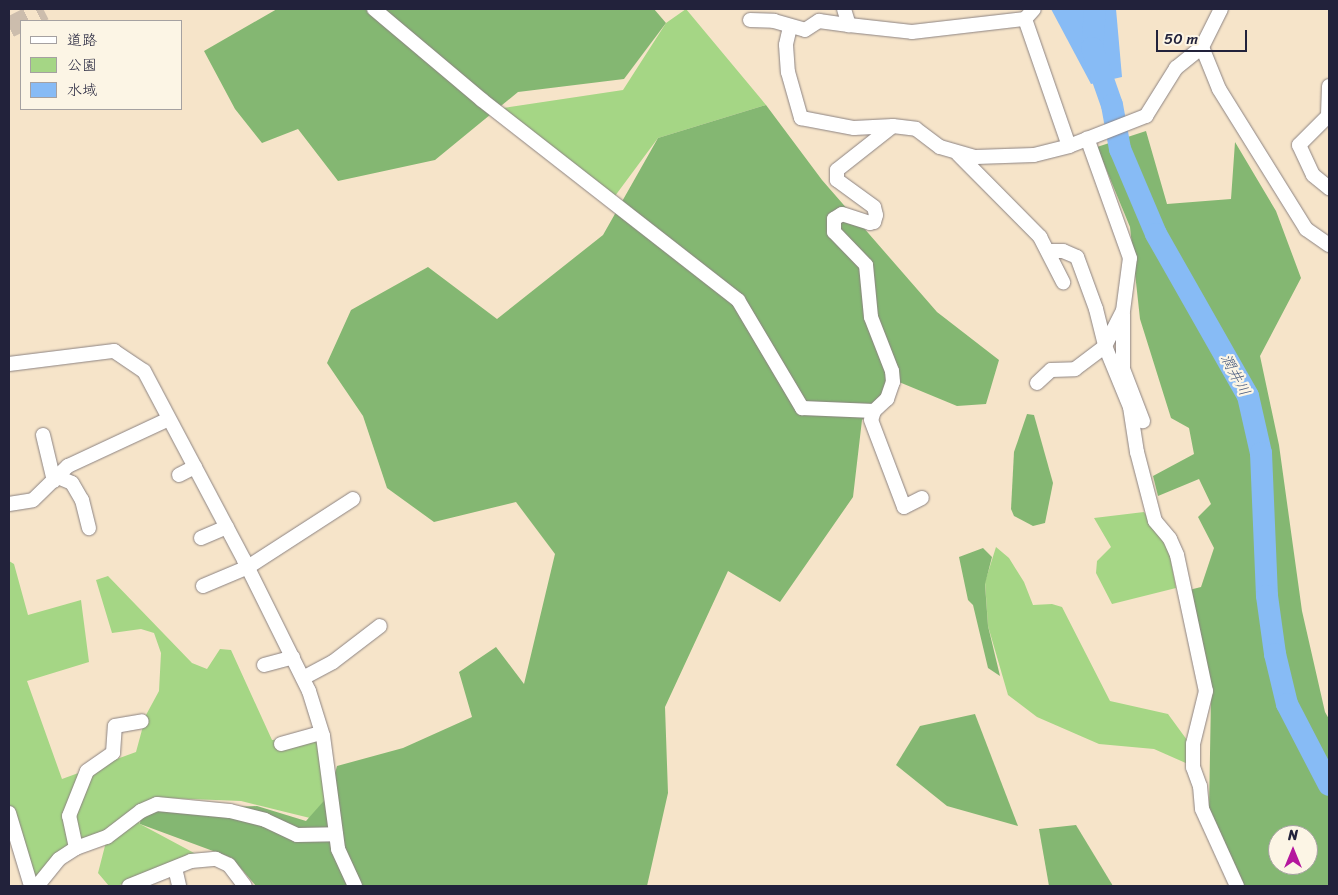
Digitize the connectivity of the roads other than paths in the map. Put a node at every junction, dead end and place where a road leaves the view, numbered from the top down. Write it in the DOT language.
graph roads {
  1 [pos="374,9"];
  2 [pos="844,9"];
  3 [pos="1221,9"];
  4 [pos="1029,14"];
  5 [pos="750,20"];
  6 [pos="849,25"];
  7 [pos="790,27"];
  8 [pos="1202,48"];
  9 [pos="1329,86"];
  10 [pos="893,126"];
  11 [pos="1087,138"];
  12 [pos="1069,146"];
  13 [pos="958,154"];
  14 [pos="1329,188"];
  15 [pos="1329,245"];
  16 [pos="1049,251"];
  17 [pos="1063,282"];
  18 [pos="1123,311"];
  19 [pos="1105,346"];
  20 [pos="9,364"];
  21 [pos="1037,383"];
  22 [pos="874,411"];
  23 [pos="169,419"];
  24 [pos="1143,422"];
  25 [pos="43,435"];
  26 [pos="195,467"];
  27 [pos="179,475"];
  28 [pos="56,479"];
  29 [pos="922,498"];
  30 [pos="353,499"];
  31 [pos="9,504"];
  32 [pos="227,527"];
  33 [pos="88,528"];
  34 [pos="201,538"];
  35 [pos="248,567"];
  36 [pos="203,586"];
  37 [pos="380,626"];
  38 [pos="293,657"];
  39 [pos="264,665"];
  40 [pos="303,678"];
  41 [pos="142,722"];
  42 [pos="322,733"];
  43 [pos="281,744"];
  44 [pos="9,812"];
  45 [pos="336,834"];
  46 [pos="76,848"];
  47 [pos="175,868"];
  48 [pos="32,886"];
  49 [pos="129,886"];
  50 [pos="179,886"];
  51 [pos="245,886"];
  52 [pos="355,886"];
  53 [pos="1237,886"];
  1 -- 22 [label="street"];
  2 -- 6 [label="street"];
  3 -- 8 [label="street"];
  4 -- 6 [label="street"];
  4 -- 12 [label="street"];
  5 -- 7 [label="street"];
  6 -- 7 [label="street"];
  7 -- 10 [label="street"];
  8 -- 11 [label="street"];
  8 -- 15 [label="street"];
  9 -- 14 [label="street"];
  10 -- 13 [label="street"];
  10 -- 22 [label="street"];
  11 -- 12 [label="street"];
  11 -- 18 [label="street"];
  12 -- 13 [label="street"];
  13 -- 16 [label="street"];
  16 -- 17 [label="street"];
  16 -- 19 [label="street"];
  18 -- 19 [label="street"];
  18 -- 24 [label="street"];
  19 -- 21 [label="street"];
  19 -- 53 [label="street"];
  20 -- 23 [label="street"];
  22 -- 29 [label="street"];
  23 -- 26 [label="street"];
  23 -- 28 [label="street"];
  25 -- 28 [label="street"];
  26 -- 27 [label="street"];
  26 -- 32 [label="street"];
  28 -- 31 [label="street"];
  28 -- 33 [label="street"];
  30 -- 35 [label="street"];
  32 -- 34 [label="street"];
  32 -- 35 [label="street"];
  35 -- 36 [label="street"];
  35 -- 38 [label="street"];
  37 -- 40 [label="street"];
  38 -- 39 [label="street"];
  38 -- 40 [label="street"];
  40 -- 42 [label="street"];
  41 -- 46 [label="street"];
  42 -- 43 [label="street"];
  42 -- 45 [label="street"];
  44 -- 48 [label="street"];
  45 -- 46 [label="street"];
  45 -- 52 [label="street"];
  46 -- 48 [label="street"];
  47 -- 49 [label="street"];
  47 -- 50 [label="street"];
  47 -- 51 [label="street"];
}
